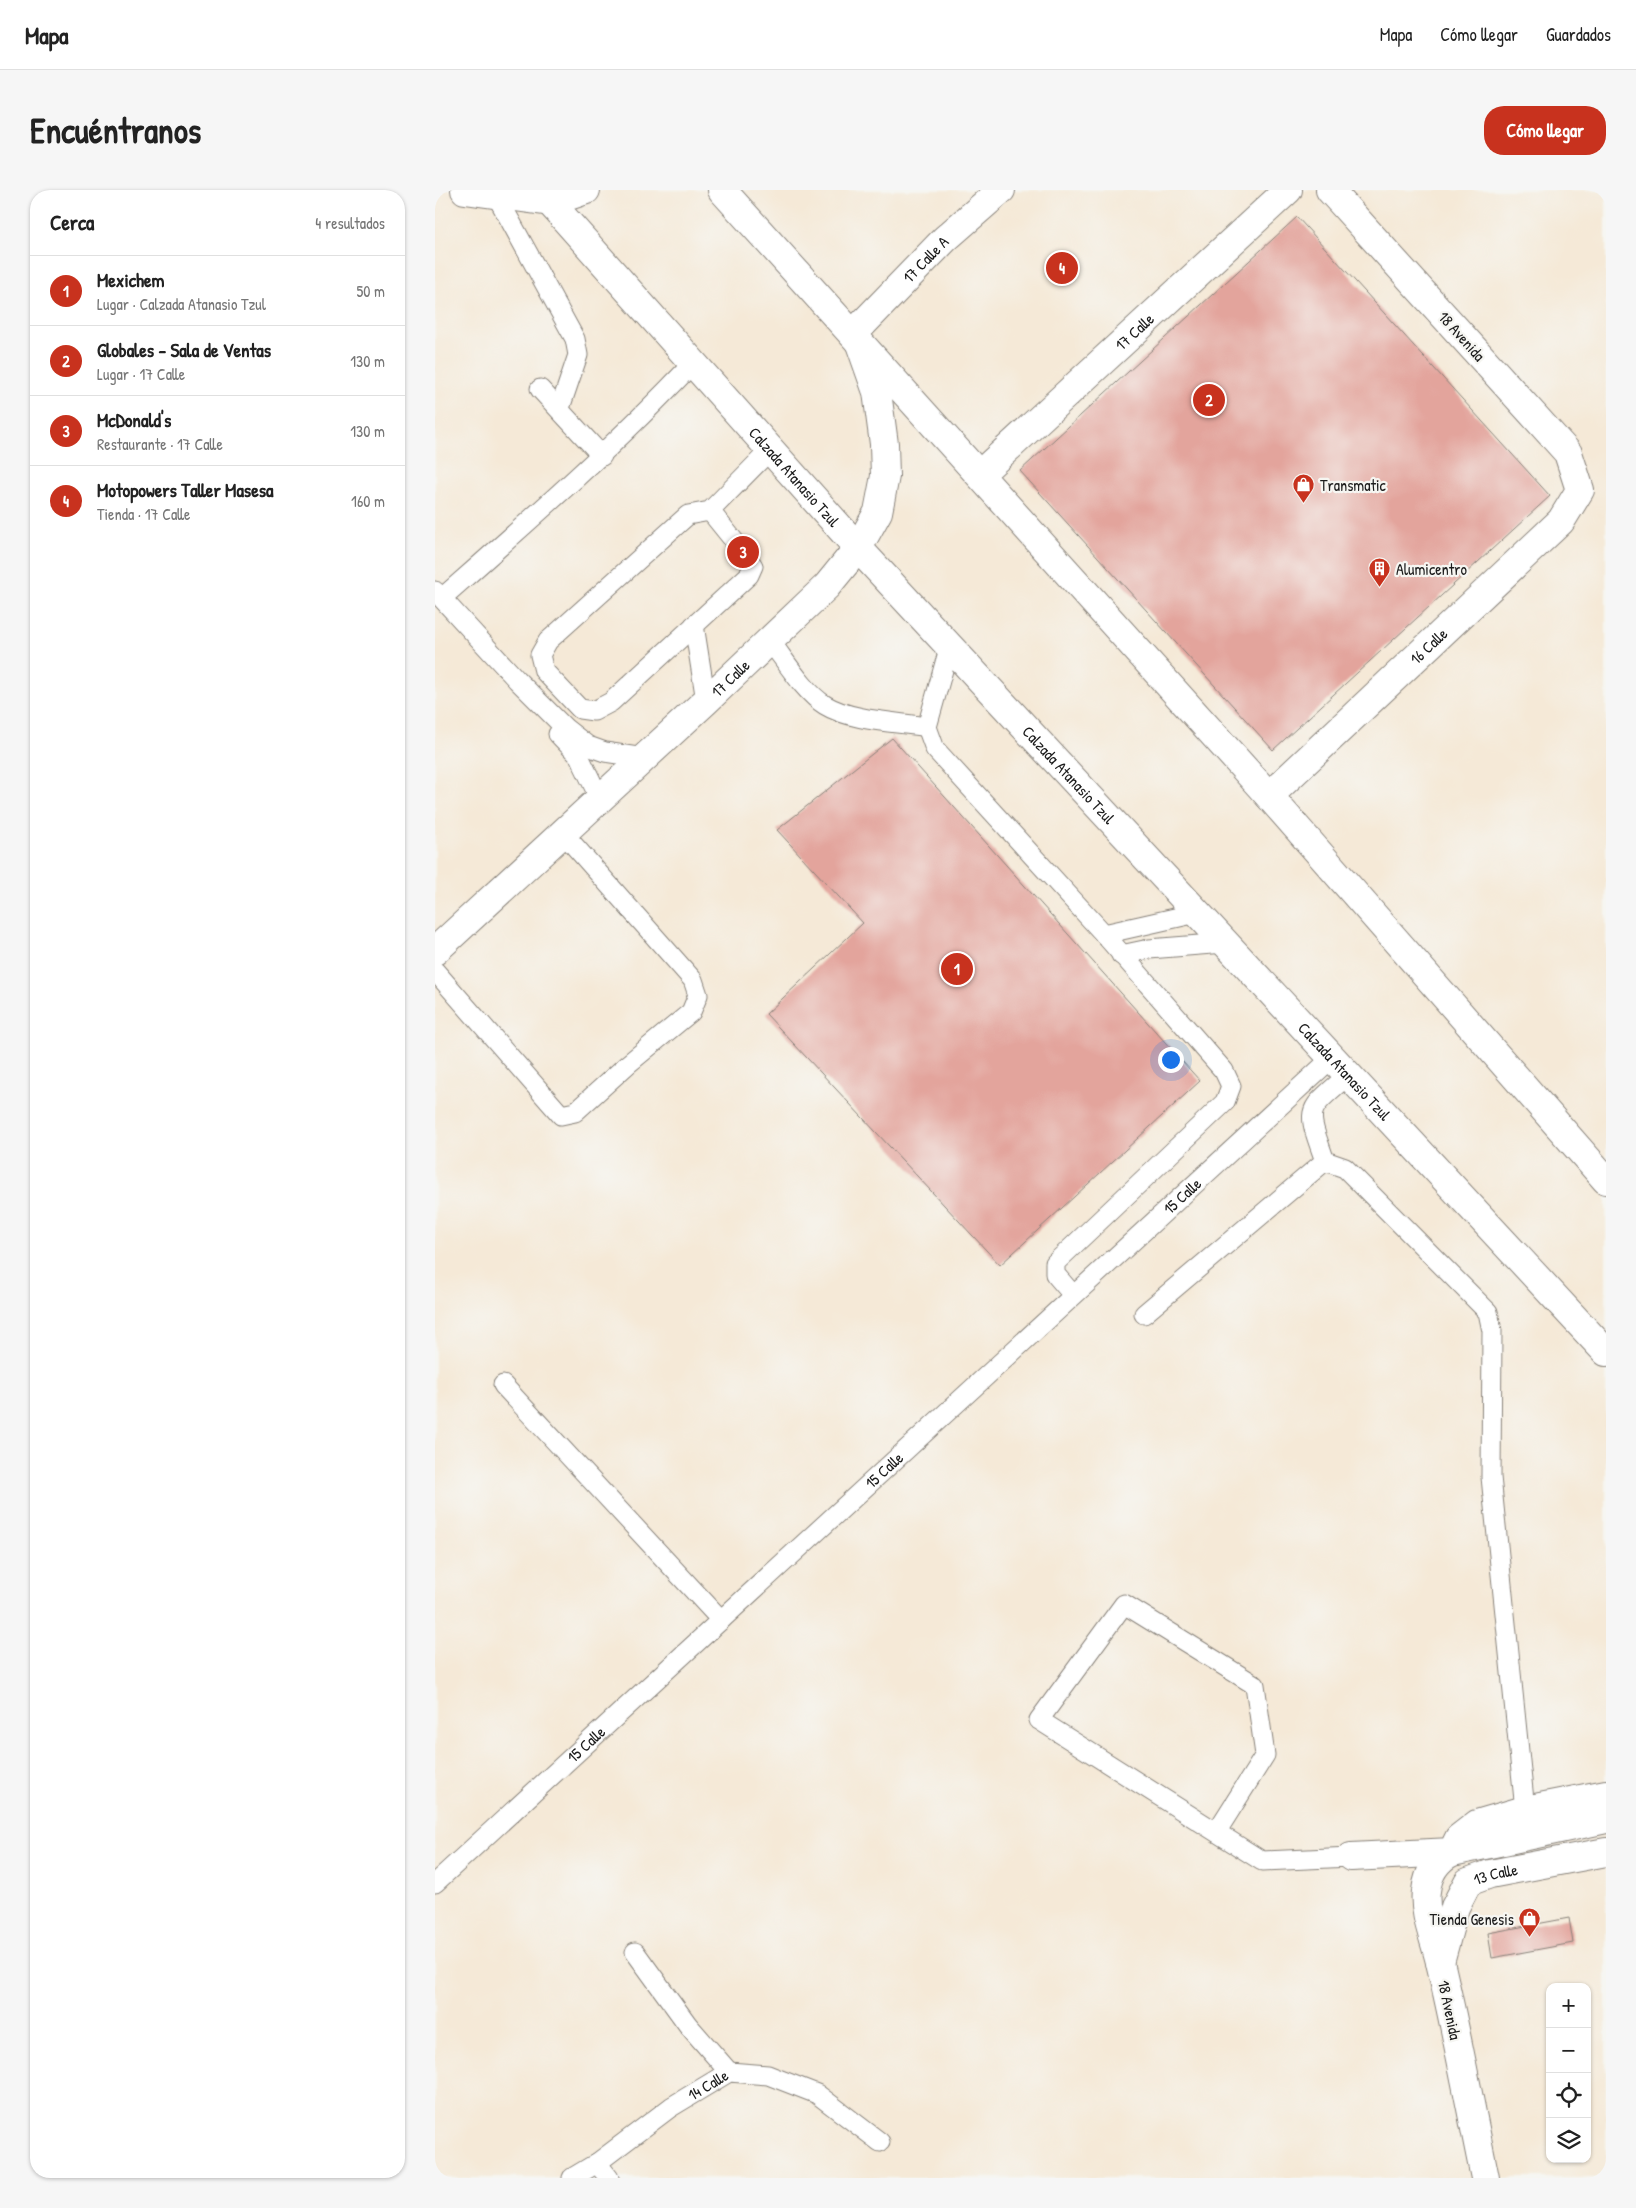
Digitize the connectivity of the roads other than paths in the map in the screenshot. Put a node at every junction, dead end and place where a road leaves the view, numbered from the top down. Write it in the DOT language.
graph roads {
  1 [pos="465,190"];
  2 [pos="586,190"];
  3 [pos="722,190"];
  4 [pos="1001,190"];
  5 [pos="1288,190"];
  6 [pos="1330,190"];
  7 [pos="495,193"];
  8 [pos="545,196"];
  9 [pos="855,336"];
  10 [pos="693,363"];
  11 [pos="540,389"];
  12 [pos="560,408"];
  13 [pos="771,449"];
  14 [pos="602,456"];
  15 [pos="980,474"];
  16 [pos="1580,490"];
  17 [pos="710,511"];
  18 [pos="859,548"];
  19 [pos="438,595"];
  20 [pos="694,626"];
  21 [pos="770,641"];
  22 [pos="949,645"];
  23 [pos="517,680"];
  24 [pos="706,701"];
  25 [pos="927,727"];
  26 [pos="644,758"];
  27 [pos="1269,796"];
  28 [pos="600,799"];
  29 [pos="563,833"];
  30 [pos="1197,913"];
  31 [pos="1104,934"];
  32 [pos="1225,943"];
  33 [pos="435,950"];
  34 [pos="1121,955"];
  35 [pos="435,971"];
  36 [pos="1341,1066"];
  37 [pos="1325,1161"];
  38 [pos="1606,1180"];
  39 [pos="1073,1295"];
  40 [pos="1144,1314"];
  41 [pos="1606,1352"];
  42 [pos="503,1385"];
  43 [pos="721,1620"];
  44 [pos="1606,1794"];
  45 [pos="1525,1810"];
  46 [pos="1606,1819"];
  47 [pos="1217,1831"];
  48 [pos="1452,1852"];
  49 [pos="1606,1852"];
  50 [pos="1351,1857"];
  51 [pos="435,1883"];
  52 [pos="635,1952"];
  53 [pos="1440,1962"];
  54 [pos="729,2072"];
  55 [pos="880,2142"];
  56 [pos="597,2163"];
  57 [pos="572,2178"];
  58 [pos="609,2178"];
  59 [pos="1485,2178"];
  1 -- 7 [label="main road"];
  2 -- 8 [label="main road"];
  3 -- 9 [label="main road"];
  4 -- 9 [label="main road, 17 Calle A"];
  5 -- 15 [label="main road, 17 Calle"];
  6 -- 16 [label="main road, 18 Avenida"];
  7 -- 8 [label="main road"];
  7 -- 12 [label="lane"];
  8 -- 10 [label="main road, Calzada Atanasio Tzul"];
  9 -- 15 [label="main road"];
  9 -- 18 [label="main road, 17 Calle"];
  10 -- 13 [label="main road, Calzada Atanasio Tzul"];
  10 -- 14 [label="lane"];
  11 -- 12 [label="lane"];
  12 -- 14 [label="lane"];
  13 -- 17 [label="lane"];
  13 -- 18 [label="main road, Calzada Atanasio Tzul"];
  14 -- 19 [label="lane"];
  15 -- 27 [label="main road"];
  16 -- 27 [label="main road, 16 Calle"];
  17 -- 20 [label="lane"];
  17 -- 20 [label="lane"];
  18 -- 21 [label="main road, 17 Calle"];
  18 -- 22 [label="main road, Calzada Atanasio Tzul"];
  19 -- 23 [label="lane"];
  20 -- 24 [label="lane"];
  21 -- 24 [label="main road, 17 Calle"];
  21 -- 25 [label="lane"];
  22 -- 25 [label="lane"];
  22 -- 30 [label="main road, Calzada Atanasio Tzul"];
  23 -- 26 [label="lane"];
  23 -- 28 [label="lane"];
  24 -- 26 [label="main road, 17 Calle"];
  25 -- 31 [label="lane"];
  26 -- 28 [label="main road, 17 Calle"];
  27 -- 38 [label="main road"];
  28 -- 29 [label="main road, 17 Calle"];
  29 -- 33 [label="main road, 17 Calle"];
  29 -- 35 [label="lane"];
  30 -- 31 [label="lane"];
  30 -- 32 [label="main road, Calzada Atanasio Tzul"];
  31 -- 34 [label="lane"];
  32 -- 34 [label="lane"];
  32 -- 36 [label="main road, Calzada Atanasio Tzul"];
  34 -- 39 [label="lane"];
  36 -- 37 [label="lane"];
  36 -- 39 [label="lane, 15 Calle"];
  36 -- 41 [label="main road, Calzada Atanasio Tzul"];
  37 -- 40 [label="lane"];
  37 -- 45 [label="lane"];
  39 -- 43 [label="lane, 15 Calle"];
  42 -- 43 [label="lane"];
  43 -- 51 [label="lane, 15 Calle"];
  44 -- 45 [label="main road"];
  45 -- 48 [label="main road"];
  46 -- 48 [label="main road, 13 Calle"];
  47 -- 47 [label="lane"];
  47 -- 50 [label="lane"];
  48 -- 50 [label="main road, 13 Calle"];
  48 -- 53 [label="main road, 18 Avenida"];
  49 -- 53 [label="main road, 13 Calle"];
  52 -- 54 [label="lane"];
  53 -- 59 [label="main road, 18 Avenida"];
  54 -- 55 [label="lane, 14 Calle"];
  54 -- 56 [label="lane, 14 Calle"];
  56 -- 57 [label="lane, 14 Calle"];
  56 -- 58 [label="lane"];
}
